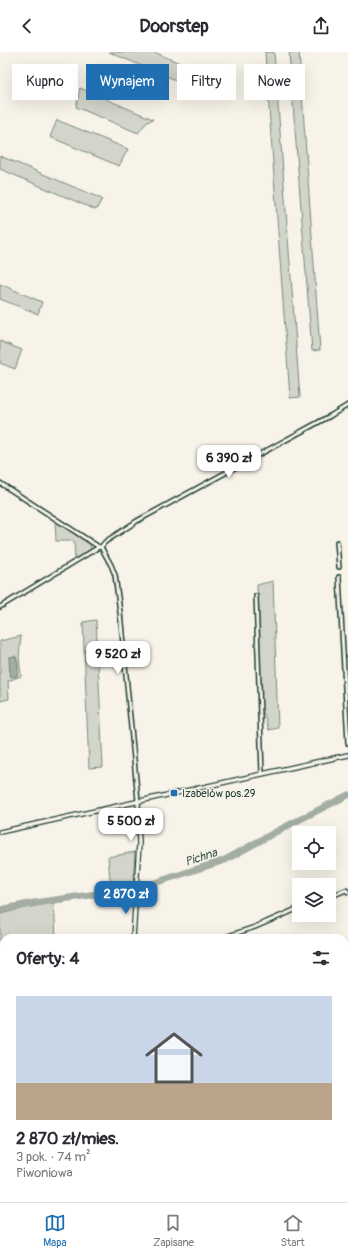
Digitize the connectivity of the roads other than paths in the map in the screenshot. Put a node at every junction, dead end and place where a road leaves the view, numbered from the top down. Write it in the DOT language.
graph roads {
  1 [pos="348,404"];
  2 [pos="0,483"];
  3 [pos="337,542"];
  4 [pos="100,547"];
  5 [pos="339,567"];
  6 [pos="339,577"];
  7 [pos="256,596"];
  8 [pos="0,606"];
  9 [pos="348,743"];
  10 [pos="348,755"];
  11 [pos="262,774"];
  12 [pos="138,801"];
  13 [pos="0,832"];
  14 [pos="347,890"];
  15 [pos="336,894"];
  16 [pos="292,911"];
  17 [pos="133,934"];
  18 [pos="234,934"];
  1 -- 4 [label="street"];
  2 -- 4 [label="street"];
  3 -- 5 [label="street"];
  4 -- 8 [label="street"];
  4 -- 12 [label="street"];
  6 -- 9 [label="street"];
  7 -- 11 [label="street"];
  10 -- 11 [label="street"];
  11 -- 12 [label="street"];
  12 -- 13 [label="street"];
  12 -- 17 [label="street"];
  14 -- 15 [label="street"];
  16 -- 18 [label="street"];
}
